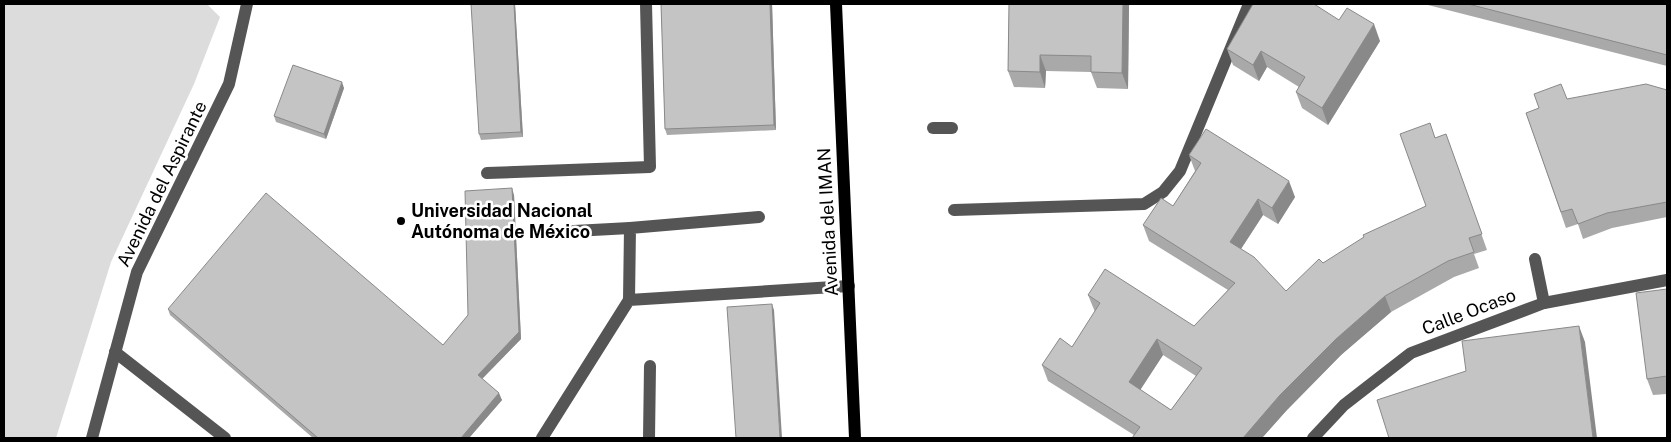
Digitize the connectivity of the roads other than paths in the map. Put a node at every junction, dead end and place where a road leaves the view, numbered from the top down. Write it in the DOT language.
graph roads {
  1 [pos="247,4"];
  2 [pos="646,4"];
  3 [pos="836,4"];
  4 [pos="1249,4"];
  5 [pos="933,128"];
  6 [pos="952,128"];
  7 [pos="487,173"];
  8 [pos="954,210"];
  9 [pos="759,217"];
  10 [pos="630,228"];
  11 [pos="574,231"];
  12 [pos="1536,260"];
  13 [pos="1667,280"];
  14 [pos="849,286"];
  15 [pos="629,300"];
  16 [pos="1544,302"];
  17 [pos="115,352"];
  18 [pos="650,366"];
  19 [pos="92,438"];
  20 [pos="225,438"];
  21 [pos="542,438"];
  22 [pos="649,438"];
  23 [pos="855,438"];
  24 [pos="1313,438"];
  1 -- 17 [label="street, Avenida del Aspirante"];
  2 -- 7 [label="street"];
  3 -- 14 [label="main road, Avenida del IMAN"];
  4 -- 8 [label="street"];
  5 -- 6 [label="street"];
  9 -- 10 [label="street"];
  10 -- 11 [label="street"];
  10 -- 15 [label="street"];
  12 -- 16 [label="street"];
  13 -- 16 [label="street, Calle Ocaso"];
  14 -- 15 [label="street"];
  14 -- 23 [label="main road, Avenida del IMAN"];
  15 -- 21 [label="street"];
  16 -- 24 [label="street, Calle Ocaso"];
  17 -- 19 [label="street, Avenida del Aspirante"];
  17 -- 20 [label="street"];
  18 -- 22 [label="street"];
}
